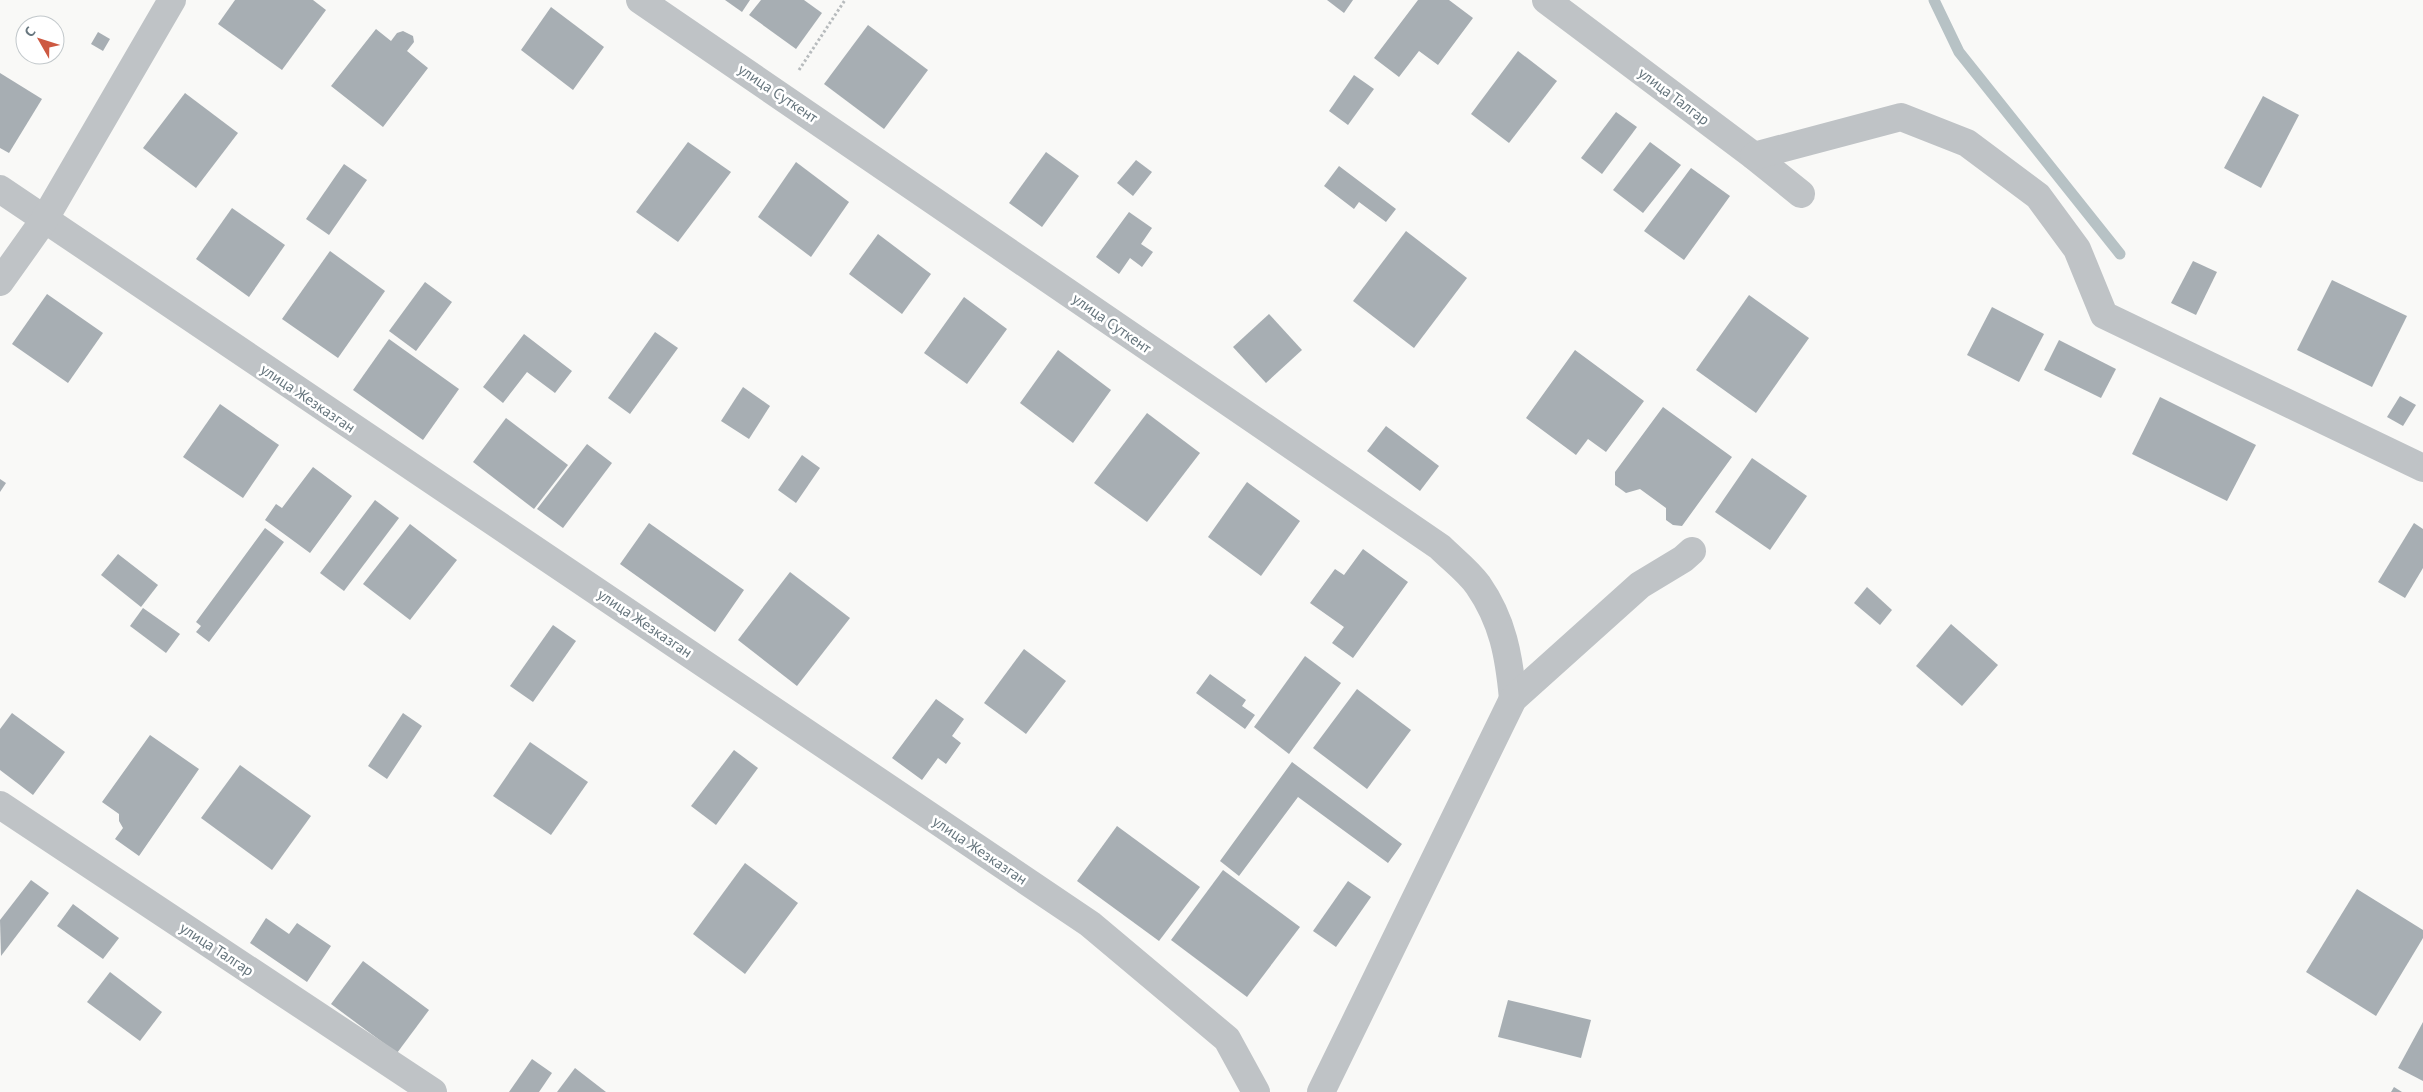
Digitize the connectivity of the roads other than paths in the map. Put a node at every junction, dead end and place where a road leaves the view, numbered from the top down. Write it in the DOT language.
graph roads {
  1 [pos="172,0"];
  2 [pos="640,0"];
  3 [pos="1546,0"];
  4 [pos="1754,156"];
  5 [pos="0,190"];
  6 [pos="1801,194"];
  7 [pos="44,220"];
  8 [pos="0,282"];
  9 [pos="2423,468"];
  10 [pos="1692,551"];
  11 [pos="1513,699"];
  12 [pos="0,806"];
  13 [pos="433,1092"];
  14 [pos="1256,1092"];
  15 [pos="1321,1092"];
  1 -- 7 [label="street"];
  2 -- 11 [label="street, улица Суткент"];
  3 -- 4 [label="street, улица Талгар"];
  4 -- 6 [label="street, улица Талгар"];
  4 -- 9 [label="street"];
  5 -- 7 [label="street, улица Жезказган"];
  7 -- 8 [label="street"];
  7 -- 14 [label="street, улица Жезказган"];
  10 -- 11 [label="street"];
  11 -- 15 [label="street"];
  12 -- 13 [label="street, улица Талгар"];
}
